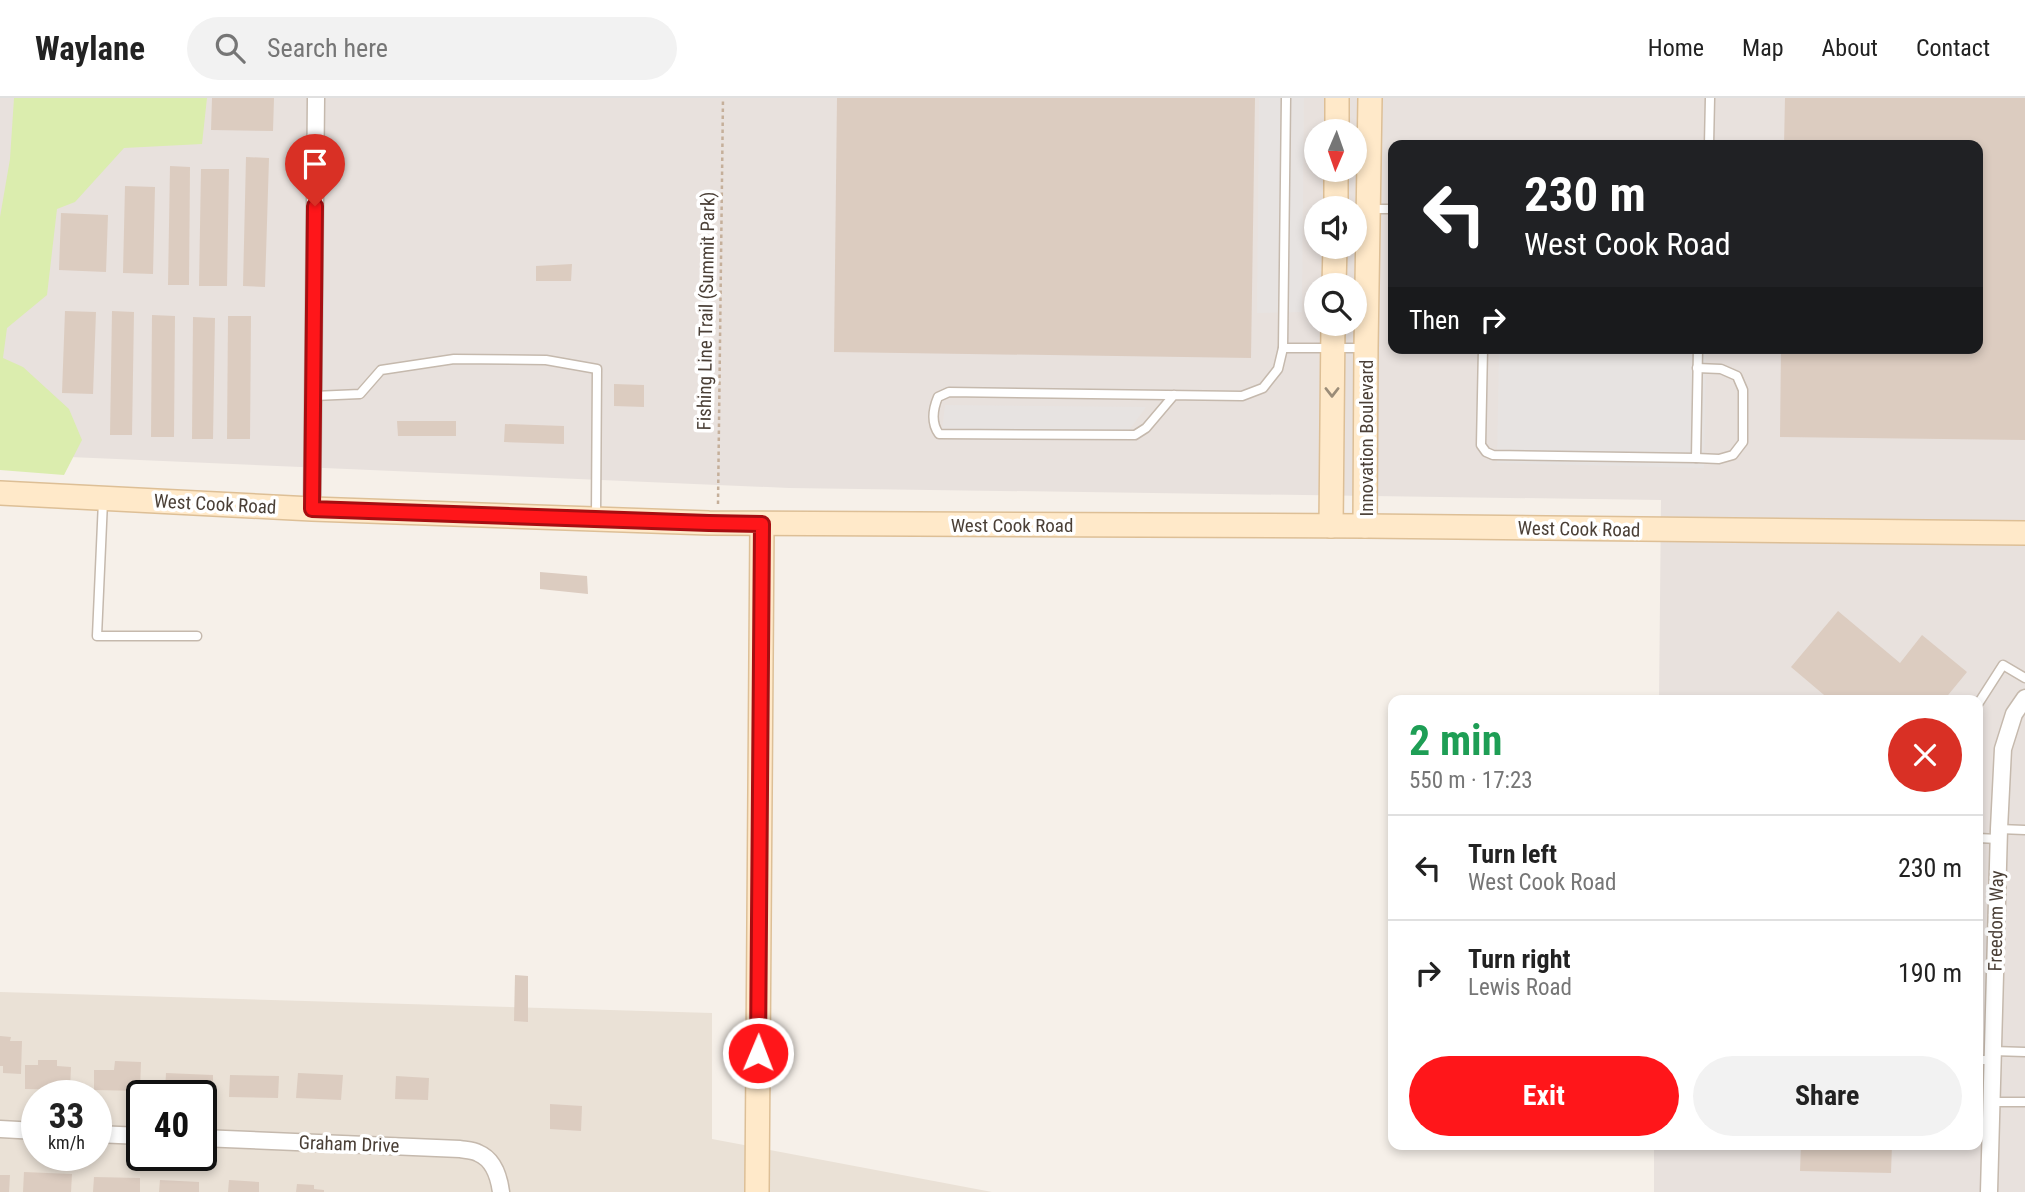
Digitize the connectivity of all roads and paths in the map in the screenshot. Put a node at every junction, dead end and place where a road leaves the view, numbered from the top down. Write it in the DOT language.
graph roads {
  1 [pos="316,98"];
  2 [pos="723,98"];
  3 [pos="1286,98"];
  4 [pos="1337,98"];
  5 [pos="1370,98"];
  6 [pos="1710,98"];
  7 [pos="1337,119"];
  8 [pos="1709,140"];
  9 [pos="1362,196"];
  10 [pos="1367,209"];
  11 [pos="1388,209"];
  12 [pos="1363,259"];
  13 [pos="1332,336"];
  14 [pos="1332,347"];
  15 [pos="1283,348"];
  16 [pos="1366,348"];
  17 [pos="1483,354"];
  18 [pos="1698,354"];
  19 [pos="1697,368"];
  20 [pos="1174,395"];
  21 [pos="314,396"];
  22 [pos="1696,458"];
  23 [pos="0,494"];
  24 [pos="104,499"];
  25 [pos="312,509"];
  26 [pos="596,519"];
  27 [pos="718,523"];
  28 [pos="762,524"];
  29 [pos="1331,526"];
  30 [pos="1365,526"];
  31 [pos="2025,533"];
  32 [pos="197,636"];
  33 [pos="2025,677"];
  34 [pos="1983,696"];
  35 [pos="2025,698"];
  36 [pos="2025,830"];
  37 [pos="1998,834"];
  38 [pos="1983,837"];
  39 [pos="2025,1052"];
  40 [pos="1988,1057"];
  41 [pos="1992,1102"];
  42 [pos="2025,1102"];
  43 [pos="0,1129"];
  44 [pos="21,1130"];
  45 [pos="217,1139"];
  46 [pos="501,1192"];
  47 [pos="757,1192"];
  48 [pos="1989,1192"];
  1 -- 21 [label="street"];
  2 -- 27 [label="path, Fishing Line Trail (Summit Park)"];
  3 -- 15 [label="lane"];
  4 -- 7 [label="main road"];
  5 -- 9 [label="main road, Innovation Boulevard"];
  6 -- 8 [label="lane"];
  10 -- 11 [label="lane"];
  12 -- 16 [label="main road, Innovation Boulevard"];
  13 -- 14 [label="main road, Innovation Boulevard"];
  14 -- 15 [label="lane"];
  14 -- 16 [label="lane"];
  14 -- 29 [label="main road, Innovation Boulevard, one-way"];
  15 -- 20 [label="lane"];
  16 -- 30 [label="main road, Innovation Boulevard"];
  17 -- 22 [label="lane"];
  18 -- 19 [label="lane"];
  19 -- 22 [label="lane"];
  19 -- 22 [label="lane"];
  20 -- 20 [label="lane"];
  21 -- 25 [label="street"];
  21 -- 26 [label="lane"];
  23 -- 24 [label="main road, West Cook Road"];
  24 -- 25 [label="main road, West Cook Road"];
  24 -- 32 [label="lane"];
  25 -- 26 [label="main road, West Cook Road"];
  26 -- 27 [label="main road, West Cook Road"];
  27 -- 28 [label="main road, West Cook Road"];
  28 -- 29 [label="main road, West Cook Road"];
  28 -- 47 [label="main road"];
  29 -- 30 [label="main road, West Cook Road"];
  30 -- 31 [label="main road, West Cook Road"];
  33 -- 34 [label="lane"];
  35 -- 37 [label="street, Freedom Way"];
  36 -- 37 [label="lane"];
  37 -- 38 [label="lane"];
  37 -- 40 [label="street, Freedom Way"];
  39 -- 40 [label="lane"];
  40 -- 41 [label="street, Freedom Way"];
  41 -- 42 [label="lane"];
  41 -- 48 [label="street, Freedom Way"];
  43 -- 44 [label="street"];
  45 -- 46 [label="street, Graham Drive"];
}
